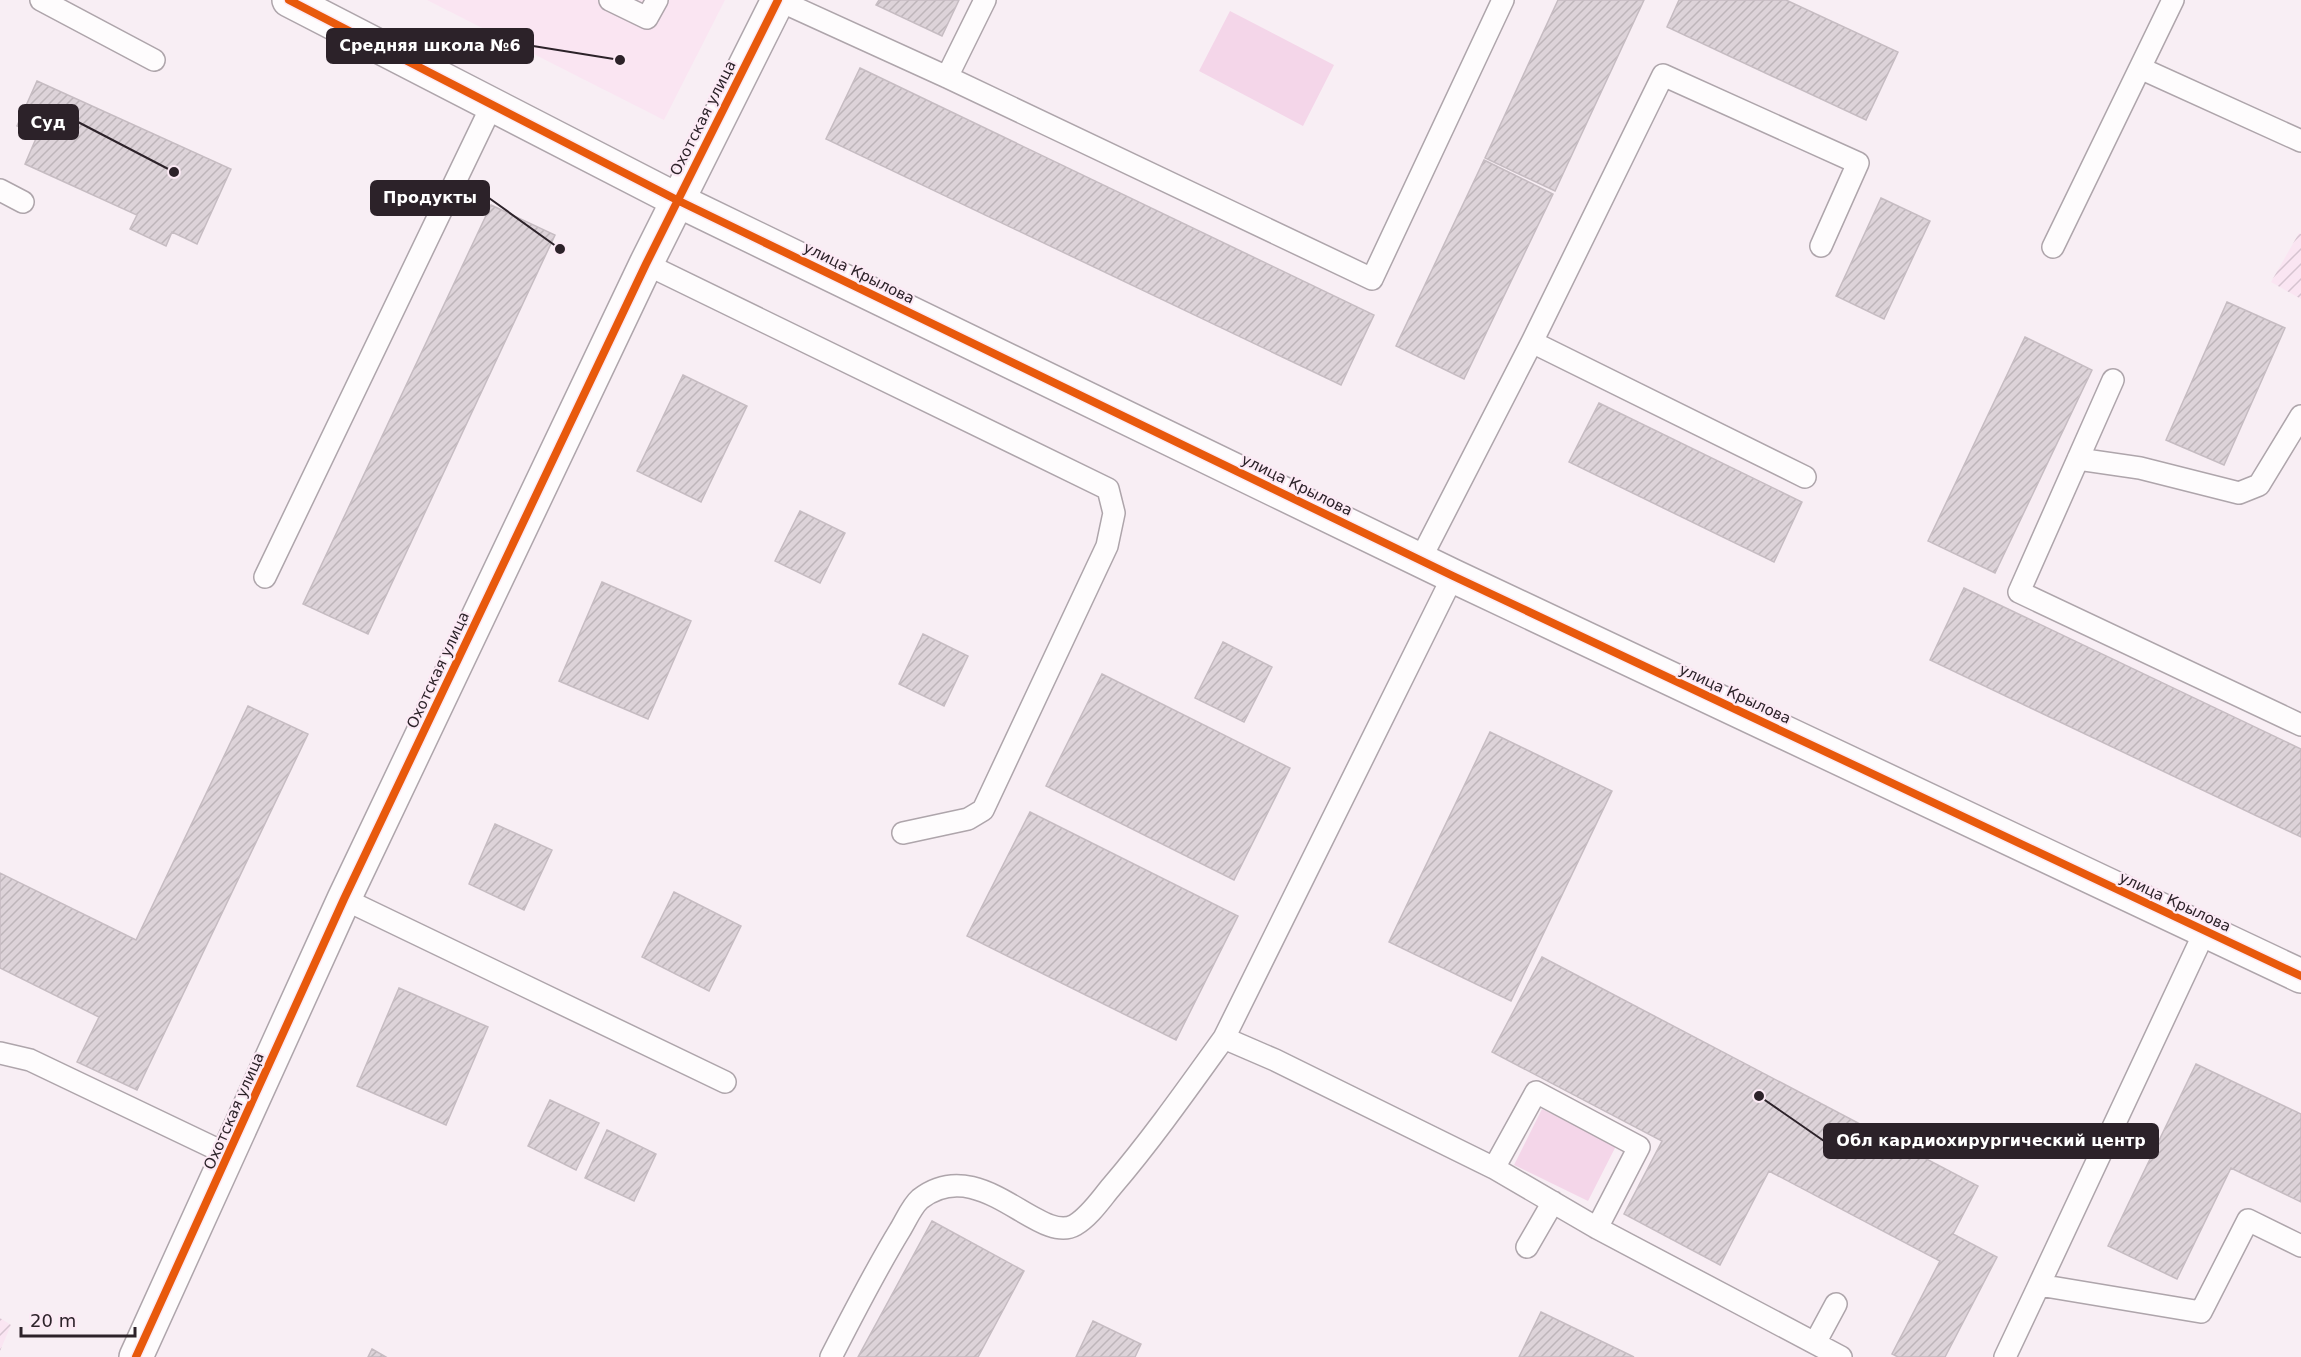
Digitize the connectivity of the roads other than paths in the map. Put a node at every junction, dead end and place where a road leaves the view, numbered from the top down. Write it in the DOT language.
graph roads {
  1 [pos="41,0"];
  2 [pos="290,0"];
  3 [pos="610,0"];
  4 [pos="657,0"];
  5 [pos="778,0"];
  6 [pos="985,0"];
  7 [pos="1503,0"];
  8 [pos="2173,0"];
  9 [pos="330,9"];
  10 [pos="154,60"];
  11 [pos="2140,68"];
  12 [pos="947,76"];
  13 [pos="492,105"];
  14 [pos="2301,141"];
  15 [pos="0,190"];
  16 [pos="677,200"];
  17 [pos="23,202"];
  18 [pos="1821,246"];
  19 [pos="2053,247"];
  20 [pos="646,264"];
  21 [pos="1532,342"];
  22 [pos="2113,380"];
  23 [pos="2301,417"];
  24 [pos="2078,459"];
  25 [pos="1805,477"];
  26 [pos="1420,560"];
  27 [pos="1453,576"];
  28 [pos="265,577"];
  29 [pos="2301,725"];
  30 [pos="903,833"];
  31 [pos="344,899"];
  32 [pos="2205,931"];
  33 [pos="2301,976"];
  34 [pos="1224,1038"];
  35 [pos="0,1053"];
  36 [pos="725,1082"];
  37 [pos="229,1155"];
  38 [pos="1494,1168"];
  39 [pos="1553,1202"];
  40 [pos="1597,1228"];
  41 [pos="2301,1246"];
  42 [pos="1527,1247"];
  43 [pos="2039,1285"];
  44 [pos="1836,1304"];
  45 [pos="1815,1343"];
  46 [pos="136,1357"];
  47 [pos="831,1357"];
  48 [pos="1841,1357"];
  49 [pos="2005,1357"];
  1 -- 10 [label="lane"];
  2 -- 9 [label="street, улица Крылова"];
  3 -- 4 [label="lane"];
  5 -- 12 [label="lane"];
  5 -- 16 [label="street, Охотская улица"];
  6 -- 12 [label="lane"];
  7 -- 12 [label="lane"];
  8 -- 11 [label="lane"];
  9 -- 13 [label="street, улица Крылова"];
  11 -- 14 [label="lane"];
  11 -- 19 [label="lane"];
  13 -- 16 [label="street, улица Крылова"];
  13 -- 28 [label="lane"];
  15 -- 17 [label="lane"];
  16 -- 20 [label="street, Охотская улица"];
  16 -- 26 [label="street, улица Крылова"];
  18 -- 21 [label="lane"];
  20 -- 30 [label="lane"];
  20 -- 31 [label="street, Охотская улица"];
  21 -- 25 [label="lane"];
  21 -- 26 [label="lane"];
  22 -- 24 [label="lane"];
  23 -- 24 [label="lane"];
  24 -- 29 [label="lane"];
  26 -- 27 [label="street, улица Крылова"];
  27 -- 32 [label="street, улица Крылова"];
  27 -- 34 [label="lane"];
  31 -- 36 [label="lane"];
  31 -- 37 [label="street, Охотская улица"];
  32 -- 33 [label="street, улица Крылова"];
  32 -- 43 [label="lane"];
  34 -- 38 [label="lane"];
  34 -- 47 [label="lane"];
  35 -- 37 [label="lane"];
  37 -- 46 [label="street, Охотская улица"];
  38 -- 39 [label="lane"];
  38 -- 40 [label="lane"];
  39 -- 40 [label="lane"];
  39 -- 42 [label="lane"];
  40 -- 45 [label="lane"];
  41 -- 43 [label="lane"];
  43 -- 49 [label="lane"];
  44 -- 45 [label="lane"];
  45 -- 48 [label="lane"];
}
